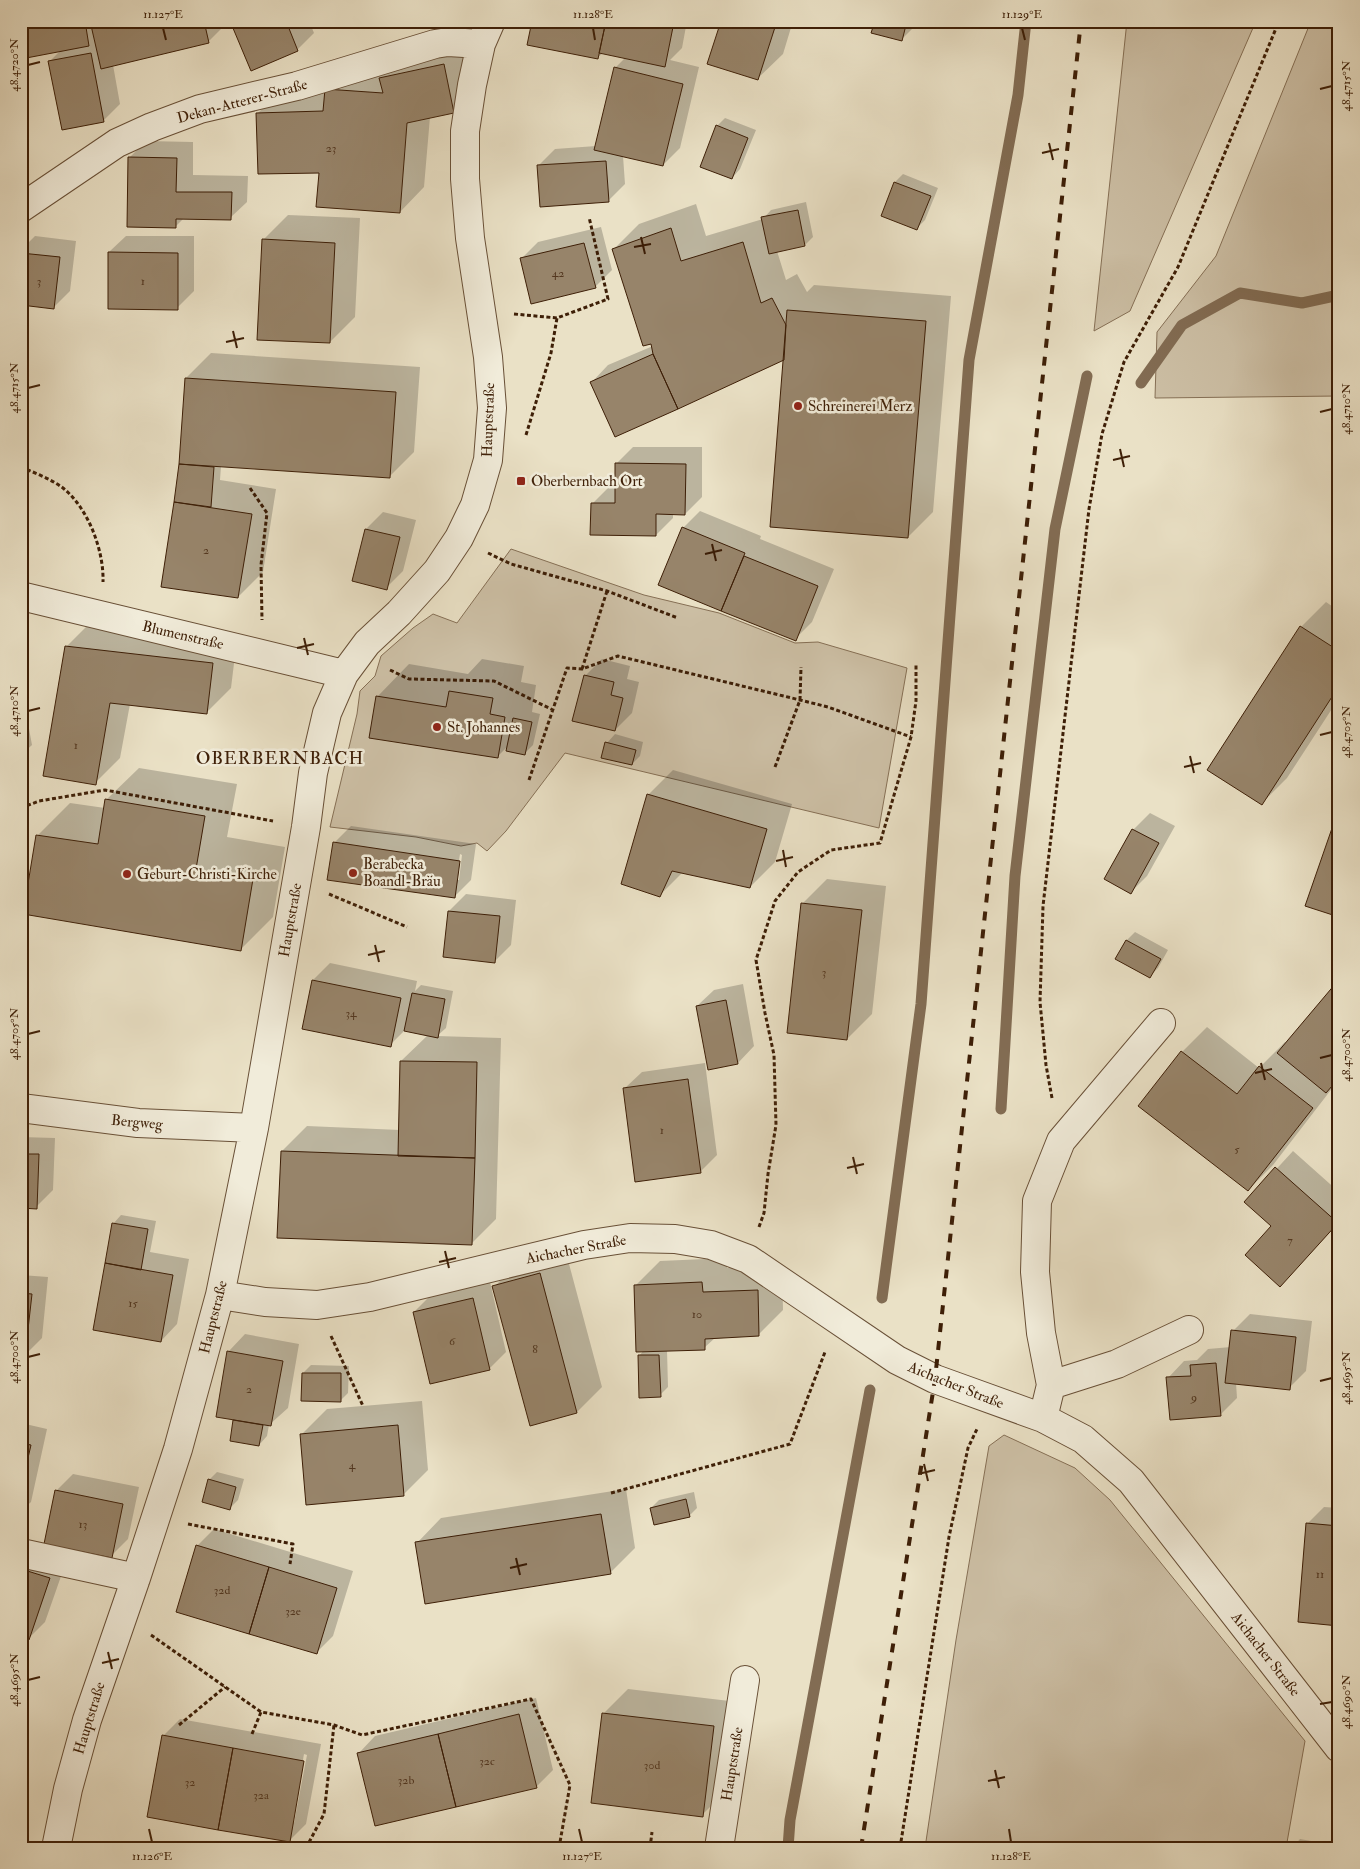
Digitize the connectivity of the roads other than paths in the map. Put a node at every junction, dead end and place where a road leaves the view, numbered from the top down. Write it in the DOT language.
graph roads {
  1 [pos="486,33"];
  2 [pos="21,208"];
  3 [pos="21,596"];
  4 [pos="344,674"];
  5 [pos="1161,1023"];
  6 [pos="21,1108"];
  7 [pos="254,1128"];
  8 [pos="220,1295"];
  9 [pos="1188,1330"];
  10 [pos="1051,1385"];
  11 [pos="1043,1418"];
  12 [pos="21,1552"];
  13 [pos="136,1578"];
  14 [pos="745,1680"];
  15 [pos="1339,1748"];
  16 [pos="56,1848"];
  17 [pos="719,1848"];
  1 -- 2 [label="street, Dekan-Atterer-Straße"];
  1 -- 4 [label="street, Hauptstraße"];
  3 -- 4 [label="street, Blumenstraße"];
  4 -- 7 [label="street, Hauptstraße"];
  5 -- 10 [label="street"];
  6 -- 7 [label="street, Bergweg"];
  7 -- 8 [label="street, Hauptstraße"];
  8 -- 11 [label="street, Aichacher Straße"];
  8 -- 13 [label="street, Hauptstraße"];
  9 -- 10 [label="street"];
  10 -- 11 [label="street"];
  11 -- 15 [label="street, Aichacher Straße"];
  12 -- 13 [label="street"];
  13 -- 16 [label="street, Hauptstraße"];
  14 -- 17 [label="street, Hauptstraße"];
}
